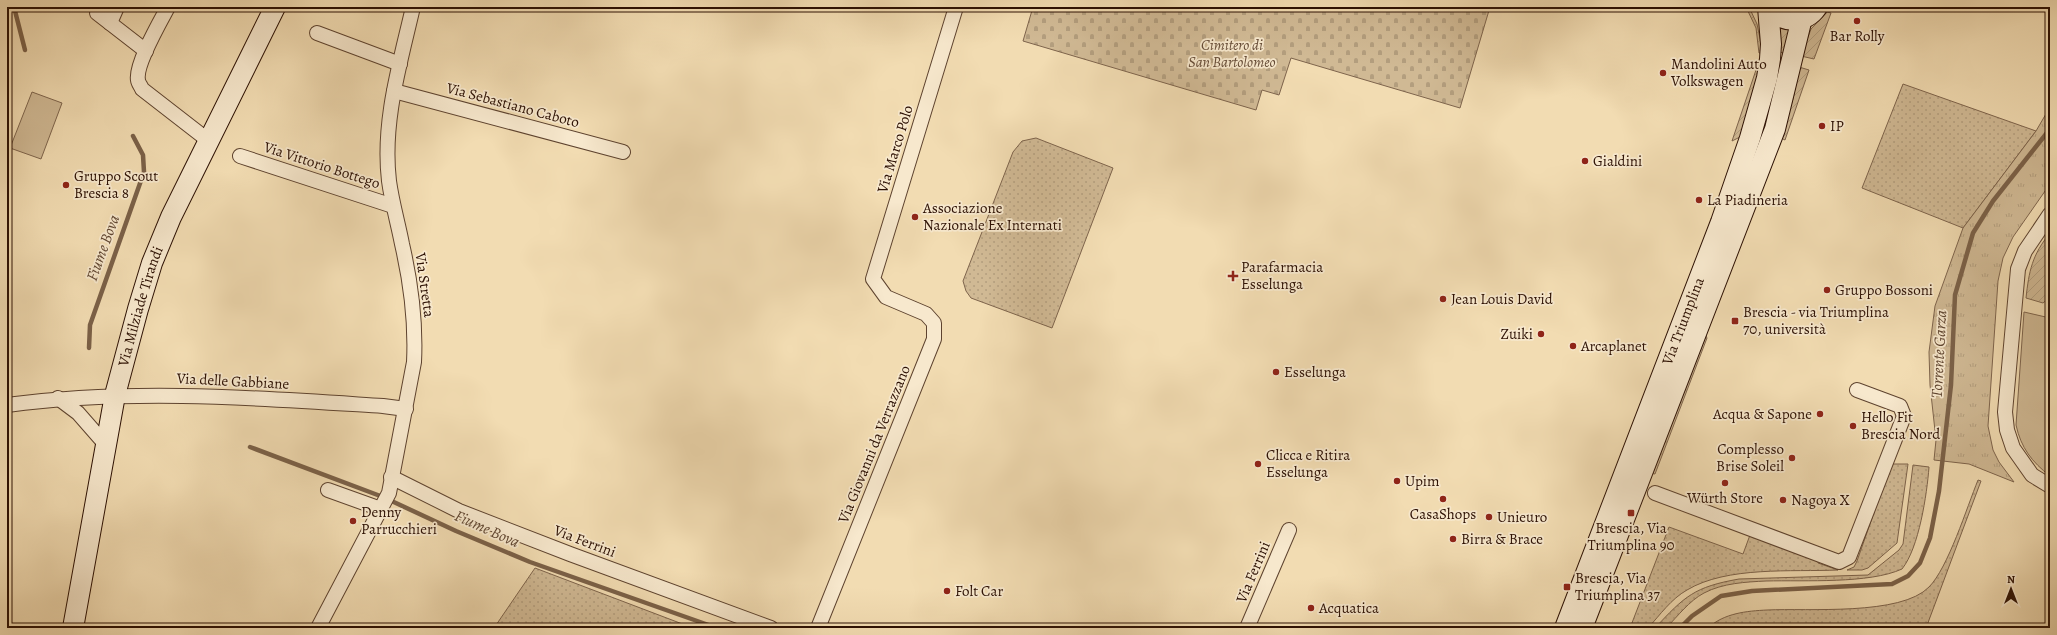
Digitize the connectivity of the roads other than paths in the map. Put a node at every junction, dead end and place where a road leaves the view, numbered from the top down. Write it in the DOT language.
graph roads {
  1 [pos="117,7"];
  2 [pos="168,7"];
  3 [pos="275,7"];
  4 [pos="413,7"];
  5 [pos="956,7"];
  6 [pos="1768,7"];
  7 [pos="97,13"];
  8 [pos="1810,13"];
  9 [pos="110,23"];
  10 [pos="317,33"];
  11 [pos="146,51"];
  12 [pos="400,64"];
  13 [pos="394,91"];
  14 [pos="209,141"];
  15 [pos="622,152"];
  16 [pos="240,156"];
  17 [pos="393,206"];
  18 [pos="2050,214"];
  19 [pos="886,297"];
  20 [pos="1857,390"];
  21 [pos="115,395"];
  22 [pos="58,398"];
  23 [pos="7,405"];
  24 [pos="406,409"];
  25 [pos="106,445"];
  26 [pos="391,477"];
  27 [pos="2050,486"];
  28 [pos="328,490"];
  29 [pos="1655,493"];
  30 [pos="381,509"];
  31 [pos="1289,530"];
  32 [pos="73,628"];
  33 [pos="318,628"];
  34 [pos="771,628"];
  35 [pos="818,628"];
  36 [pos="1247,628"];
  37 [pos="1565,628"];
  38 [pos="1582,628"];
  1 -- 9 [label="street"];
  2 -- 11 [label="street"];
  3 -- 14 [label="main road, Via Milziade Tirandi"];
  4 -- 12 [label="street, Via Stretta"];
  5 -- 19 [label="street, Via Marco Polo"];
  6 -- 8 [label="main road, Via Triumplina"];
  6 -- 37 [label="main road, Via Triumplina"];
  7 -- 9 [label="street"];
  8 -- 38 [label="main road, Via Triumplina"];
  9 -- 11 [label="street"];
  10 -- 12 [label="street"];
  11 -- 14 [label="street"];
  12 -- 13 [label="street, Via Stretta"];
  13 -- 15 [label="street, Via Sebastiano Caboto"];
  13 -- 17 [label="street, Via Stretta"];
  14 -- 21 [label="main road, Via Milziade Tirandi"];
  16 -- 17 [label="street, Via Vittorio Bottego"];
  17 -- 24 [label="street, Via Stretta"];
  18 -- 27 [label="street"];
  19 -- 35 [label="street, Via Giovanni da Verrazzano"];
  20 -- 29 [label="street"];
  21 -- 22 [label="street, Via delle Gabbiane"];
  21 -- 24 [label="street, Via delle Gabbiane"];
  21 -- 25 [label="main road, Via Milziade Tirandi"];
  22 -- 23 [label="street, Via delle Gabbiane"];
  22 -- 25 [label="street"];
  24 -- 26 [label="street, Via Stretta"];
  25 -- 32 [label="main road, Via Milziade Tirandi"];
  26 -- 30 [label="street, Via Stretta"];
  26 -- 34 [label="street, Via Ferrini"];
  28 -- 30 [label="street"];
  30 -- 33 [label="street, Via Stretta"];
  31 -- 36 [label="street, Via Ferrini"];
}
